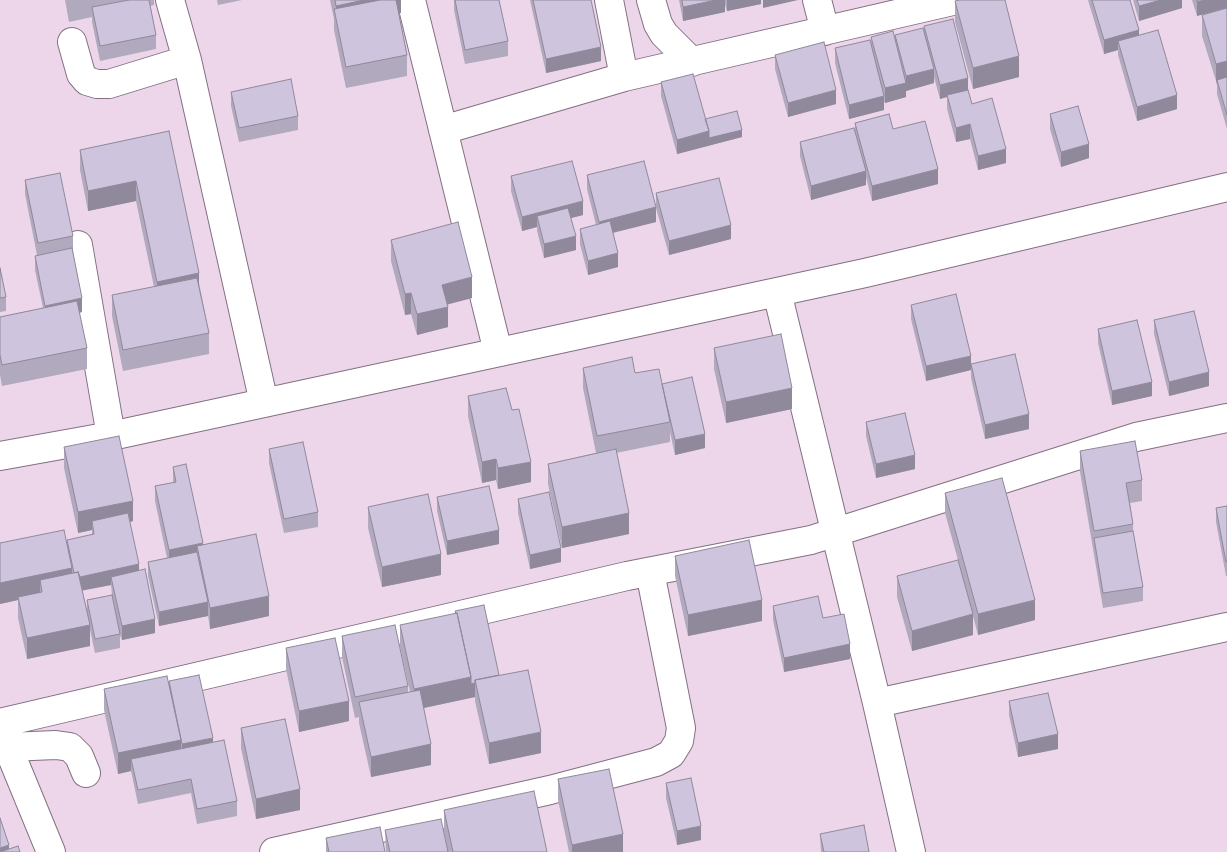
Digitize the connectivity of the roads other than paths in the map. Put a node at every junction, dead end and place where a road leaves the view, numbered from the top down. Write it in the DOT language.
graph roads {
  1 [pos="170,0"];
  2 [pos="411,0"];
  3 [pos="609,0"];
  4 [pos="651,0"];
  5 [pos="817,0"];
  6 [pos="957,0"];
  7 [pos="826,31"];
  8 [pos="72,42"];
  9 [pos="187,60"];
  10 [pos="692,62"];
  11 [pos="624,77"];
  12 [pos="443,130"];
  13 [pos="1227,187"];
  14 [pos="78,245"];
  15 [pos="777,292"];
  16 [pos="498,352"];
  17 [pos="264,403"];
  18 [pos="1227,418"];
  19 [pos="111,436"];
  20 [pos="0,456"];
  21 [pos="836,532"];
  22 [pos="650,572"];
  23 [pos="1227,627"];
  24 [pos="876,703"];
  25 [pos="3,733"];
  26 [pos="86,773"];
  27 [pos="51,852"];
  28 [pos="274,852"];
  29 [pos="911,852"];
  1 -- 9 [label="street"];
  2 -- 12 [label="street"];
  3 -- 11 [label="street"];
  4 -- 10 [label="street"];
  5 -- 7 [label="street"];
  6 -- 7 [label="street"];
  7 -- 10 [label="street"];
  8 -- 9 [label="street"];
  9 -- 17 [label="street"];
  10 -- 11 [label="street"];
  11 -- 12 [label="street"];
  12 -- 16 [label="street"];
  13 -- 15 [label="street"];
  14 -- 19 [label="street"];
  15 -- 16 [label="street"];
  15 -- 21 [label="street"];
  16 -- 17 [label="street"];
  17 -- 19 [label="street"];
  18 -- 21 [label="street"];
  19 -- 20 [label="street"];
  21 -- 22 [label="street"];
  21 -- 24 [label="street"];
  22 -- 25 [label="street"];
  22 -- 28 [label="street"];
  23 -- 24 [label="street"];
  24 -- 29 [label="street"];
  25 -- 26 [label="street"];
  25 -- 27 [label="street"];
}
